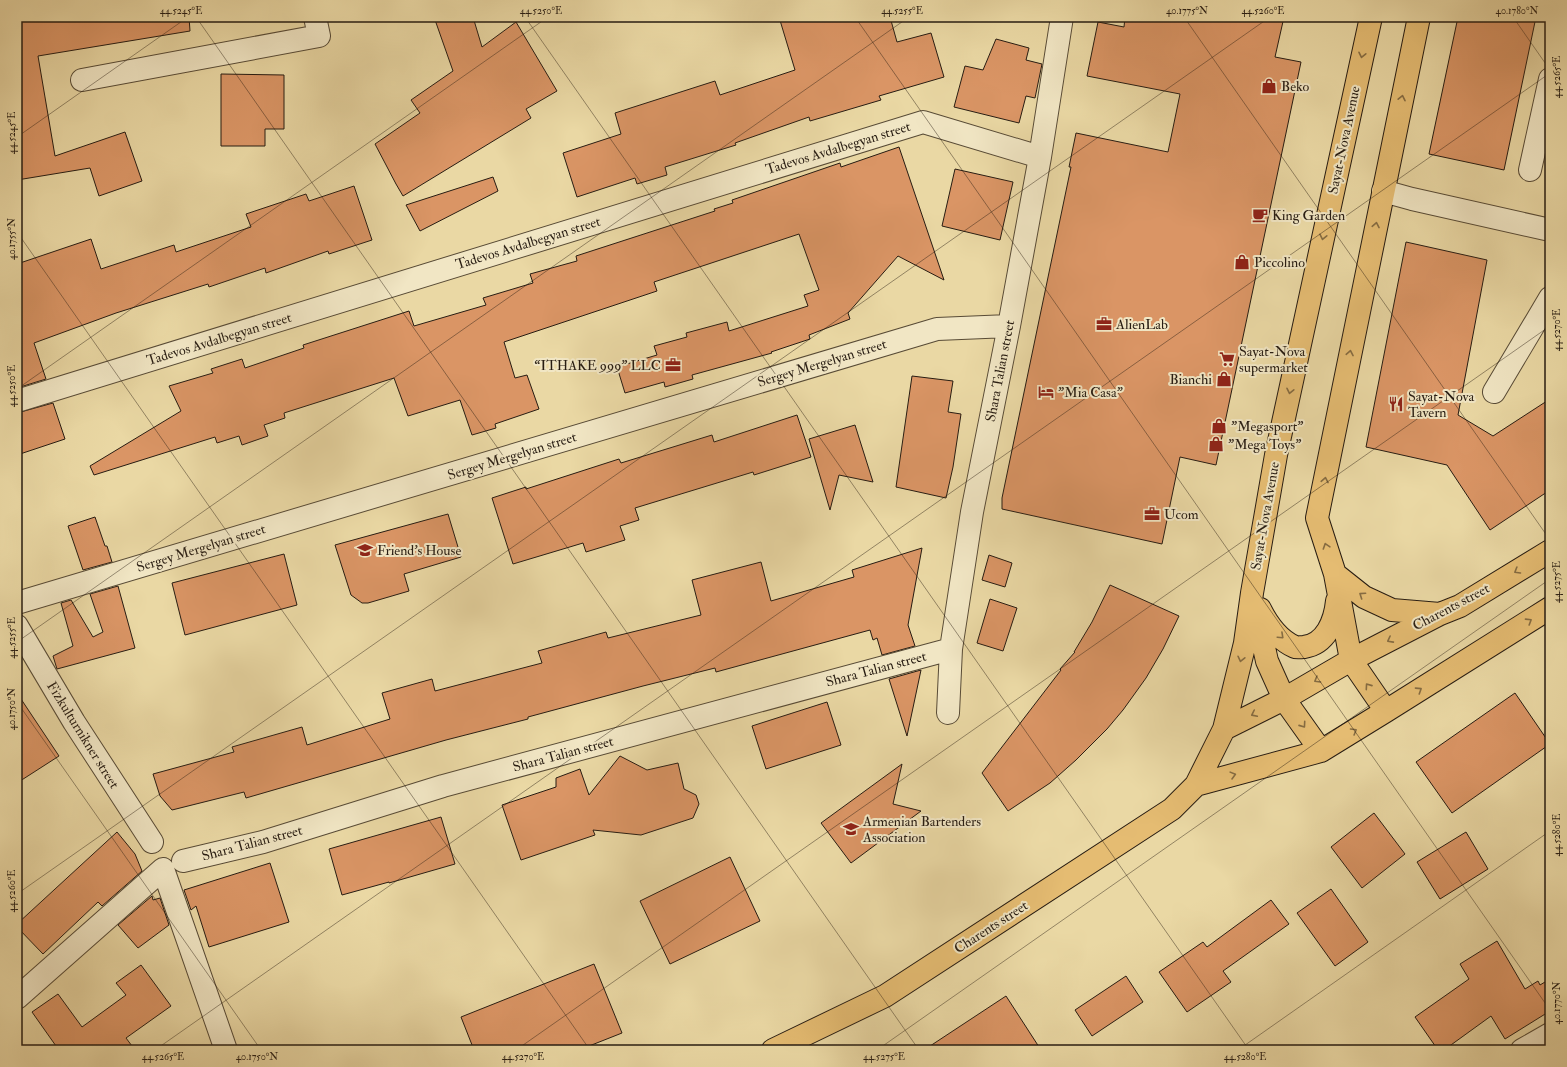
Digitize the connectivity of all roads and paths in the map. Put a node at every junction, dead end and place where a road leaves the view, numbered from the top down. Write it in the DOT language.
graph roads {
  1 [pos="1062,17"];
  2 [pos="1371,17"];
  3 [pos="1419,17"];
  4 [pos="317,26"];
  5 [pos="1550,79"];
  6 [pos="82,80"];
  7 [pos="1040,157"];
  8 [pos="1530,170"];
  9 [pos="1383,191"];
  10 [pos="1550,230"];
  11 [pos="1550,298"];
  12 [pos="1009,326"];
  13 [pos="1494,392"];
  14 [pos="17,401"];
  15 [pos="1550,551"];
  16 [pos="1337,582"];
  17 [pos="1252,592"];
  18 [pos="17,603"];
  19 [pos="1550,608"];
  20 [pos="1440,614"];
  21 [pos="17,626"];
  22 [pos="951,649"];
  23 [pos="1350,660"];
  24 [pos="1284,699"];
  25 [pos="1386,712"];
  26 [pos="948,713"];
  27 [pos="1224,729"];
  28 [pos="1321,751"];
  29 [pos="1196,785"];
  30 [pos="152,842"];
  31 [pos="183,861"];
  32 [pos="17,998"];
  33 [pos="1550,1034"];
  34 [pos="226,1050"];
  35 [pos="774,1050"];
  36 [pos="1522,1050"];
  1 -- 7 [label="street, Shara Talian street"];
  2 -- 17 [label="main road, Sayat-Nova Avenue, one-way"];
  9 -- 3 [label="main road, one-way"];
  4 -- 6 [label="street"];
  5 -- 8 [label="street"];
  7 -- 12 [label="street, Shara Talian street"];
  7 -- 14 [label="street, Tadevos Avdalbegyan street"];
  9 -- 10 [label="street"];
  16 -- 9 [label="main road, one-way"];
  11 -- 13 [label="street"];
  12 -- 18 [label="street, Sergey Mergelyan street"];
  12 -- 22 [label="street, Shara Talian street"];
  15 -- 20 [label="main road, Charents street, one-way"];
  17 -- 16 [label="main road, one-way"];
  20 -- 16 [label="main road, one-way"];
  16 -- 23 [label="main road"];
  17 -- 24 [label="main road, Sayat-Nova Avenue"];
  17 -- 27 [label="main road, Sayat-Nova Avenue, one-way"];
  25 -- 19 [label="main road, Charents street, one-way"];
  20 -- 23 [label="main road, Charents street, one-way"];
  21 -- 30 [label="street, Fizkulturnikner street"];
  22 -- 26 [label="street"];
  22 -- 31 [label="street, Shara Talian street"];
  23 -- 24 [label="main road, Charents street, one-way"];
  25 -- 23 [label="main road, one-way"];
  24 -- 27 [label="main road, Charents street, one-way"];
  24 -- 28 [label="main road, Sayat-Nova Avenue, one-way"];
  28 -- 25 [label="main road, Charents street, one-way"];
  27 -- 29 [label="main road, Charents street"];
  29 -- 28 [label="main road, Charents street, one-way"];
  29 -- 35 [label="main road, Charents street"];
  32 -- 34 [label="street"];
  33 -- 36 [label="street"];
}
